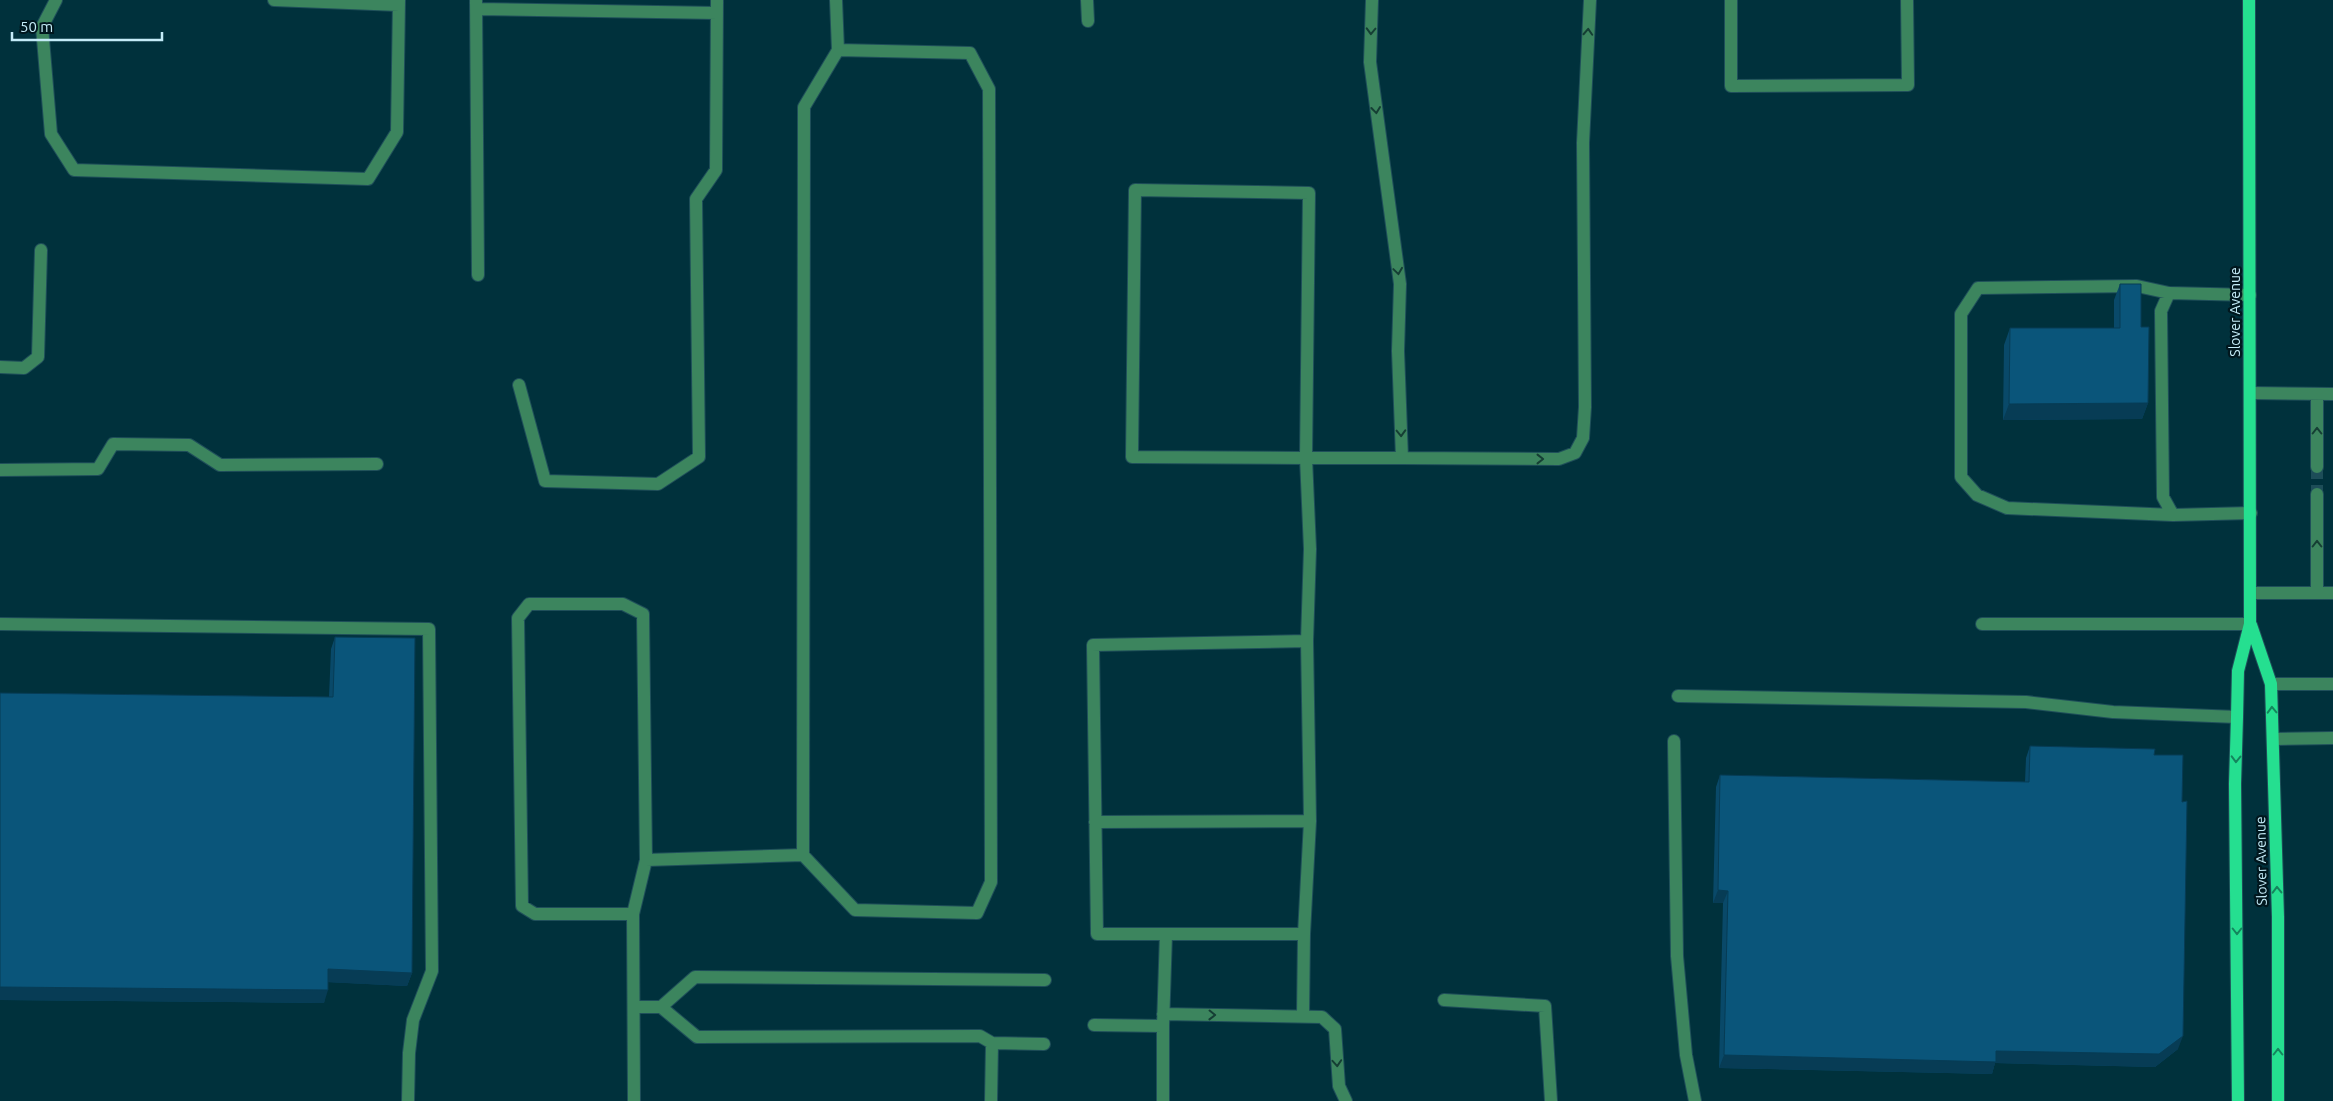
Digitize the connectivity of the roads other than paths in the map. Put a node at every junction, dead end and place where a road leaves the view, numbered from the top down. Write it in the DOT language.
graph roads {
  1 [pos="56,0"];
  2 [pos="274,0"];
  3 [pos="836,0"];
  4 [pos="1087,0"];
  5 [pos="1372,0"];
  6 [pos="1590,0"];
  7 [pos="1731,0"];
  8 [pos="1907,0"];
  9 [pos="2250,0"];
  10 [pos="399,2"];
  11 [pos="476,4"];
  12 [pos="717,6"];
  13 [pos="1088,21"];
  14 [pos="838,50"];
  15 [pos="41,250"];
  16 [pos="478,275"];
  17 [pos="2169,294"];
  18 [pos="2250,295"];
  19 [pos="0,367"];
  20 [pos="519,385"];
  21 [pos="2250,393"];
  22 [pos="2317,394"];
  23 [pos="2333,394"];
  24 [pos="1306,458"];
  25 [pos="1402,458"];
  26 [pos="377,464"];
  27 [pos="2317,467"];
  28 [pos="0,470"];
  29 [pos="2317,494"];
  30 [pos="2251,513"];
  31 [pos="2174,515"];
  32 [pos="2317,592"];
  33 [pos="2333,592"];
  34 [pos="2250,593"];
  35 [pos="0,624"];
  36 [pos="1982,624"];
  37 [pos="2250,624"];
  38 [pos="1307,641"];
  39 [pos="2271,684"];
  40 [pos="2333,684"];
  41 [pos="1678,696"];
  42 [pos="2237,718"];
  43 [pos="2333,738"];
  44 [pos="2273,739"];
  45 [pos="1674,741"];
  46 [pos="1310,821"];
  47 [pos="1094,822"];
  48 [pos="803,855"];
  49 [pos="646,860"];
  50 [pos="634,914"];
  51 [pos="1166,934"];
  52 [pos="1304,934"];
  53 [pos="1044,980"];
  54 [pos="1444,1000"];
  55 [pos="634,1007"];
  56 [pos="661,1007"];
  57 [pos="1303,1016"];
  58 [pos="1163,1020"];
  59 [pos="1094,1024"];
  60 [pos="992,1043"];
  61 [pos="1044,1044"];
  62 [pos="408,1101"];
  63 [pos="634,1101"];
  64 [pos="990,1101"];
  65 [pos="1163,1101"];
  66 [pos="1346,1101"];
  67 [pos="1551,1101"];
  68 [pos="1695,1101"];
  69 [pos="2238,1101"];
  70 [pos="2278,1101"];
  1 -- 10 [label="lane"];
  2 -- 10 [label="lane"];
  3 -- 14 [label="lane"];
  4 -- 13 [label="lane"];
  5 -- 25 [label="lane, one-way"];
  25 -- 6 [label="lane, one-way"];
  7 -- 8 [label="lane"];
  9 -- 18 [label="main road, Slover Avenue"];
  11 -- 12 [label="lane"];
  11 -- 16 [label="lane"];
  12 -- 20 [label="lane"];
  14 -- 48 [label="lane"];
  14 -- 48 [label="lane"];
  15 -- 19 [label="lane"];
  17 -- 18 [label="lane"];
  17 -- 31 [label="lane"];
  17 -- 31 [label="lane"];
  18 -- 21 [label="main road, Slover Avenue"];
  21 -- 22 [label="lane"];
  21 -- 30 [label="main road, Slover Avenue"];
  22 -- 23 [label="lane"];
  27 -- 22 [label="lane, one-way"];
  24 -- 24 [label="lane"];
  24 -- 25 [label="lane"];
  24 -- 38 [label="lane"];
  26 -- 28 [label="lane"];
  32 -- 29 [label="lane, one-way"];
  30 -- 31 [label="lane"];
  30 -- 34 [label="main road, Slover Avenue"];
  32 -- 33 [label="lane"];
  32 -- 34 [label="lane"];
  34 -- 37 [label="main road, Slover Avenue"];
  35 -- 62 [label="lane"];
  36 -- 37 [label="lane"];
  37 -- 39 [label="main road, Slover Avenue"];
  37 -- 42 [label="main road, Slover Avenue"];
  38 -- 46 [label="lane"];
  38 -- 47 [label="lane"];
  39 -- 40 [label="lane"];
  44 -- 39 [label="main road, Slover Avenue, one-way"];
  41 -- 42 [label="lane"];
  42 -- 69 [label="main road, Slover Avenue, one-way"];
  43 -- 44 [label="lane"];
  70 -- 44 [label="main road, Slover Avenue, one-way"];
  45 -- 68 [label="lane"];
  46 -- 47 [label="lane"];
  46 -- 52 [label="lane"];
  47 -- 51 [label="lane"];
  48 -- 49 [label="lane"];
  49 -- 50 [label="lane"];
  49 -- 50 [label="lane"];
  50 -- 55 [label="lane"];
  51 -- 52 [label="lane"];
  51 -- 58 [label="lane"];
  52 -- 57 [label="lane"];
  53 -- 56 [label="lane"];
  54 -- 67 [label="lane"];
  55 -- 56 [label="lane"];
  55 -- 63 [label="lane"];
  56 -- 60 [label="lane"];
  58 -- 57 [label="lane, one-way"];
  57 -- 66 [label="lane, one-way"];
  58 -- 59 [label="lane"];
  58 -- 65 [label="lane"];
  60 -- 61 [label="lane"];
  60 -- 64 [label="lane"];
}
